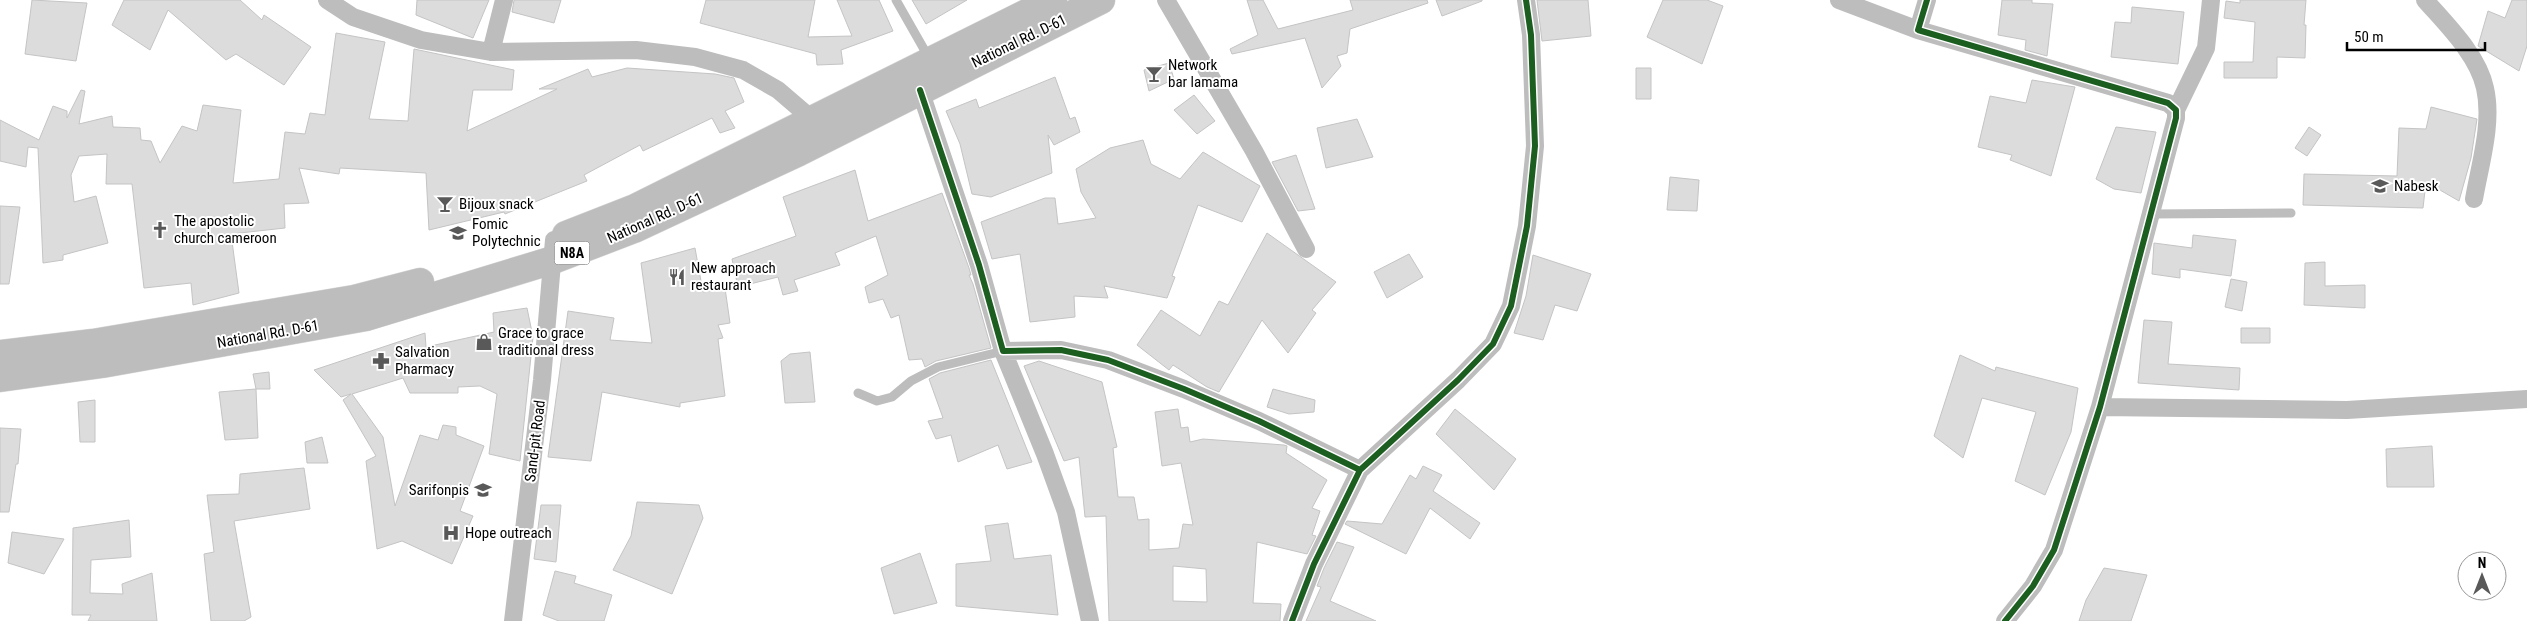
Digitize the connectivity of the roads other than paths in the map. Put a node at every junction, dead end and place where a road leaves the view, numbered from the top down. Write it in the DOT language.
graph roads {
  1 [pos="327,0"];
  2 [pos="504,0"];
  3 [pos="896,0"];
  4 [pos="1053,0"];
  5 [pos="1101,0"];
  6 [pos="1166,0"];
  7 [pos="1526,0"];
  8 [pos="1839,0"];
  9 [pos="1927,0"];
  10 [pos="2211,0"];
  11 [pos="2425,0"];
  12 [pos="1918,30"];
  13 [pos="490,52"];
  14 [pos="930,61"];
  15 [pos="920,90"];
  16 [pos="2176,110"];
  17 [pos="813,120"];
  18 [pos="2474,199"];
  19 [pos="2291,213"];
  20 [pos="2152,214"];
  21 [pos="1306,249"];
  22 [pos="554,250"];
  23 [pos="1003,351"];
  24 [pos="0,354"];
  25 [pos="0,378"];
  26 [pos="858,394"];
  27 [pos="2527,399"];
  28 [pos="2100,407"];
  29 [pos="1360,470"];
  30 [pos="514,621"];
  31 [pos="1090,621"];
  32 [pos="1292,621"];
  33 [pos="2005,621"];
  1 -- 13 [label="street"];
  2 -- 13 [label="street"];
  3 -- 14 [label="lane"];
  4 -- 14 [label="highway, National Rd. D-61 / N8A"];
  5 -- 15 [label="highway, National Rd. D-61 / N8A"];
  6 -- 21 [label="street"];
  7 -- 29 [label="street"];
  8 -- 12 [label="street"];
  9 -- 12 [label="street"];
  10 -- 16 [label="street"];
  11 -- 18 [label="street"];
  12 -- 16 [label="street"];
  13 -- 17 [label="street"];
  14 -- 17 [label="highway, National Rd. D-61 / N8A"];
  15 -- 22 [label="highway, National Rd. D-61 / N8A"];
  15 -- 23 [label="street"];
  16 -- 20 [label="street"];
  17 -- 22 [label="highway, National Rd. D-61 / N8A"];
  19 -- 20 [label="lane"];
  20 -- 28 [label="street"];
  22 -- 24 [label="highway, National Rd. D-61 / N8A"];
  22 -- 25 [label="highway, National Rd. D-61 / N8A"];
  22 -- 30 [label="street, Sand-pit Road"];
  23 -- 26 [label="lane"];
  23 -- 29 [label="street"];
  23 -- 31 [label="street"];
  27 -- 28 [label="street"];
  28 -- 33 [label="street"];
  29 -- 32 [label="street"];
}
